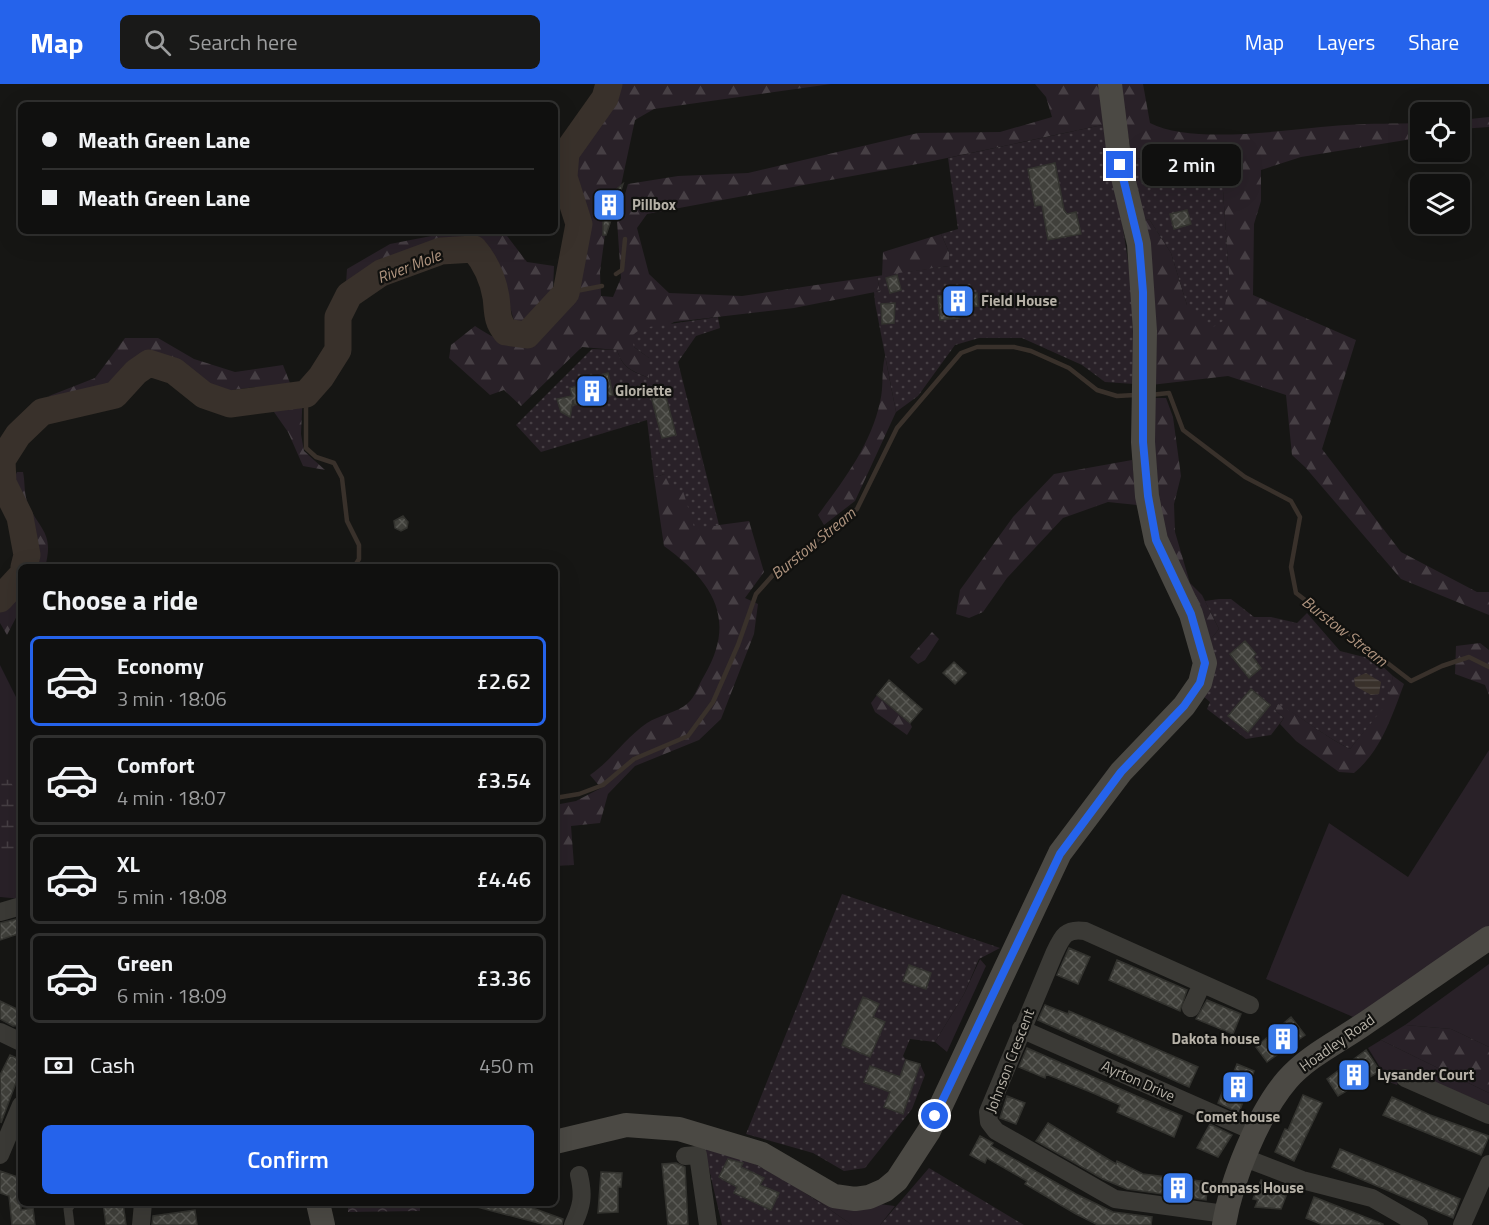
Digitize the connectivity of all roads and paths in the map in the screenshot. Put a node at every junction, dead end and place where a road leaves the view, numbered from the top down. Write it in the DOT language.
graph roads {
  1 [pos="1110,84"];
  2 [pos="18,907"];
  3 [pos="0,912"];
  4 [pos="1489,938"];
  5 [pos="1202,984"];
  6 [pos="1250,1005"];
  7 [pos="1191,1008"];
  8 [pos="1021,1029"];
  9 [pos="0,1032"];
  10 [pos="18,1041"];
  11 [pos="1405,1078"];
  12 [pos="18,1112"];
  13 [pos="1489,1114"];
  14 [pos="1255,1132"];
  15 [pos="558,1141"];
  16 [pos="0,1155"];
  17 [pos="685,1156"];
  18 [pos="1245,1158"];
  19 [pos="1489,1164"];
  20 [pos="579,1175"];
  21 [pos="70,1206"];
  22 [pos="143,1206"];
  23 [pos="319,1206"];
  24 [pos="1225,1220"];
  25 [pos="70,1225"];
  26 [pos="141,1225"];
  27 [pos="323,1225"];
  28 [pos="573,1225"];
  29 [pos="708,1225"];
  30 [pos="1419,1225"];
  31 [pos="1462,1225"];
  1 -- 15 [label="street"];
  2 -- 3 [label="street"];
  4 -- 14 [label="street, Hoadley Road"];
  5 -- 6 [label="street, Johnson Crescent"];
  5 -- 7 [label="street"];
  5 -- 8 [label="street, Johnson Crescent"];
  8 -- 14 [label="street, Ayrton Drive"];
  8 -- 24 [label="street, Johnson Crescent"];
  9 -- 10 [label="street"];
  11 -- 13 [label="street"];
  12 -- 16 [label="street"];
  14 -- 18 [label="street, Hoadley Road"];
  17 -- 29 [label="street"];
  18 -- 24 [label="street, Hoadley Road"];
  18 -- 30 [label="street"];
  19 -- 31 [label="street"];
  20 -- 28 [label="street"];
  21 -- 25 [label="lane"];
  22 -- 26 [label="street"];
  23 -- 27 [label="street"];
}
